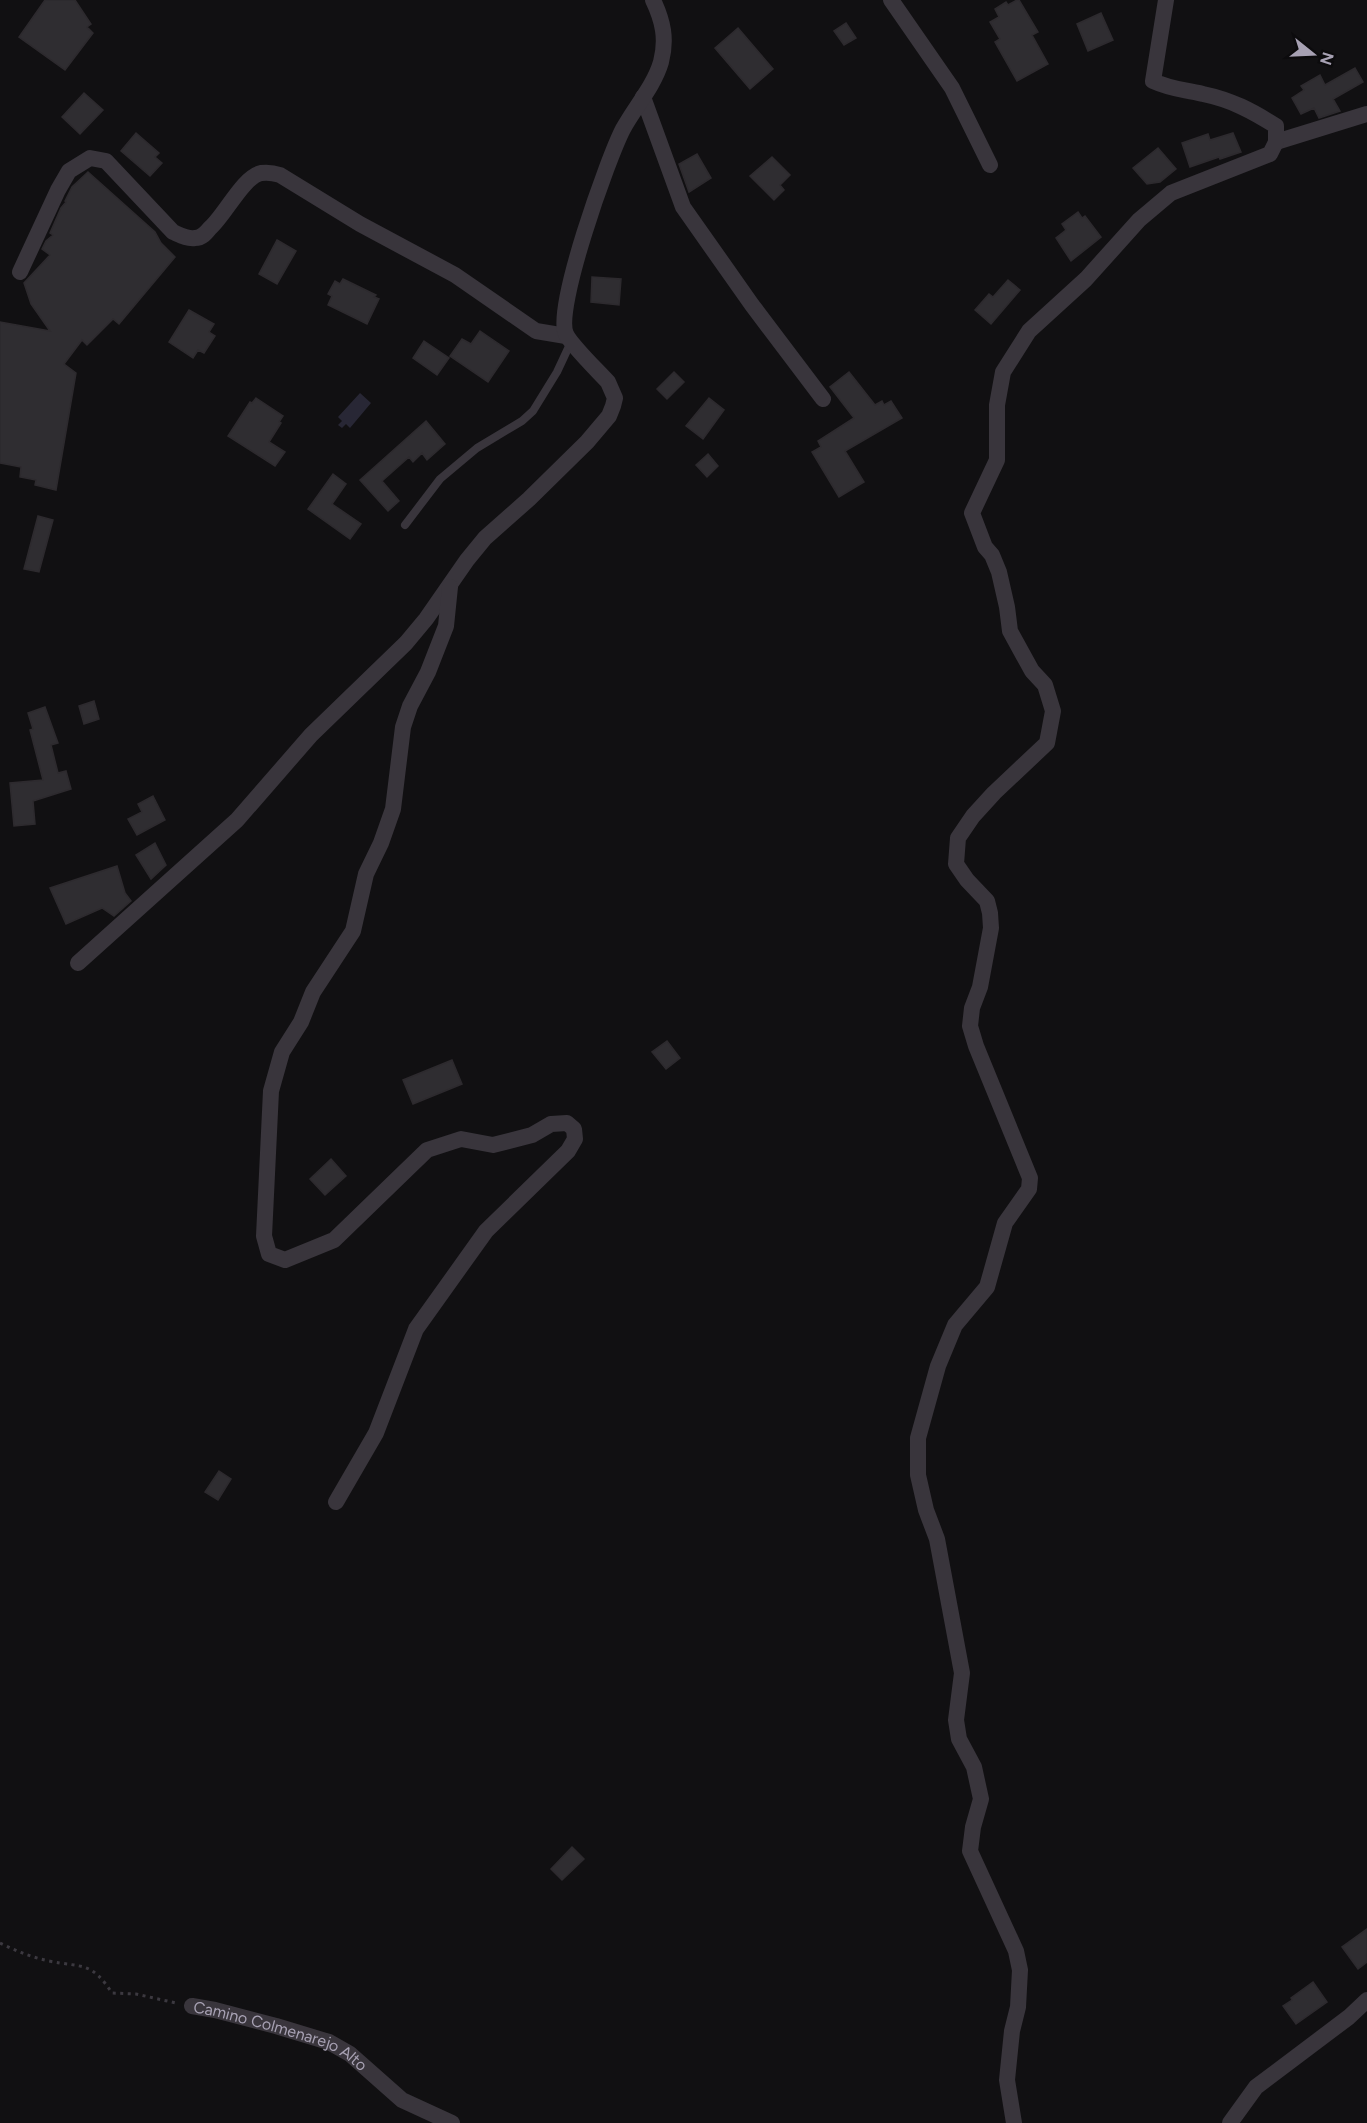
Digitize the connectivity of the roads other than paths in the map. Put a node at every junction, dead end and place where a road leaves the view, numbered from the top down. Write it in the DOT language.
graph roads {
  1 [pos="654,0"];
  2 [pos="891,0"];
  3 [pos="1166,0"];
  4 [pos="643,96"];
  5 [pos="1367,114"];
  6 [pos="1276,142"];
  7 [pos="990,165"];
  8 [pos="20,272"];
  9 [pos="569,339"];
  10 [pos="823,399"];
  11 [pos="405,525"];
  12 [pos="450,587"];
  13 [pos="78,963"];
  14 [pos="336,1502"];
  15 [pos="1367,2000"];
  16 [pos="192,2006"];
  17 [pos="452,2123"];
  18 [pos="1014,2123"];
  19 [pos="1230,2123"];
  1 -- 4 [label="street"];
  2 -- 7 [label="street"];
  3 -- 6 [label="street"];
  4 -- 9 [label="street"];
  4 -- 10 [label="street"];
  5 -- 6 [label="street"];
  6 -- 18 [label="street"];
  8 -- 9 [label="street"];
  9 -- 11 [label="lane"];
  9 -- 12 [label="street"];
  12 -- 13 [label="street"];
  12 -- 14 [label="street"];
  15 -- 19 [label="street"];
  16 -- 17 [label="street, Camino Colmenarejo Alto"];
}
